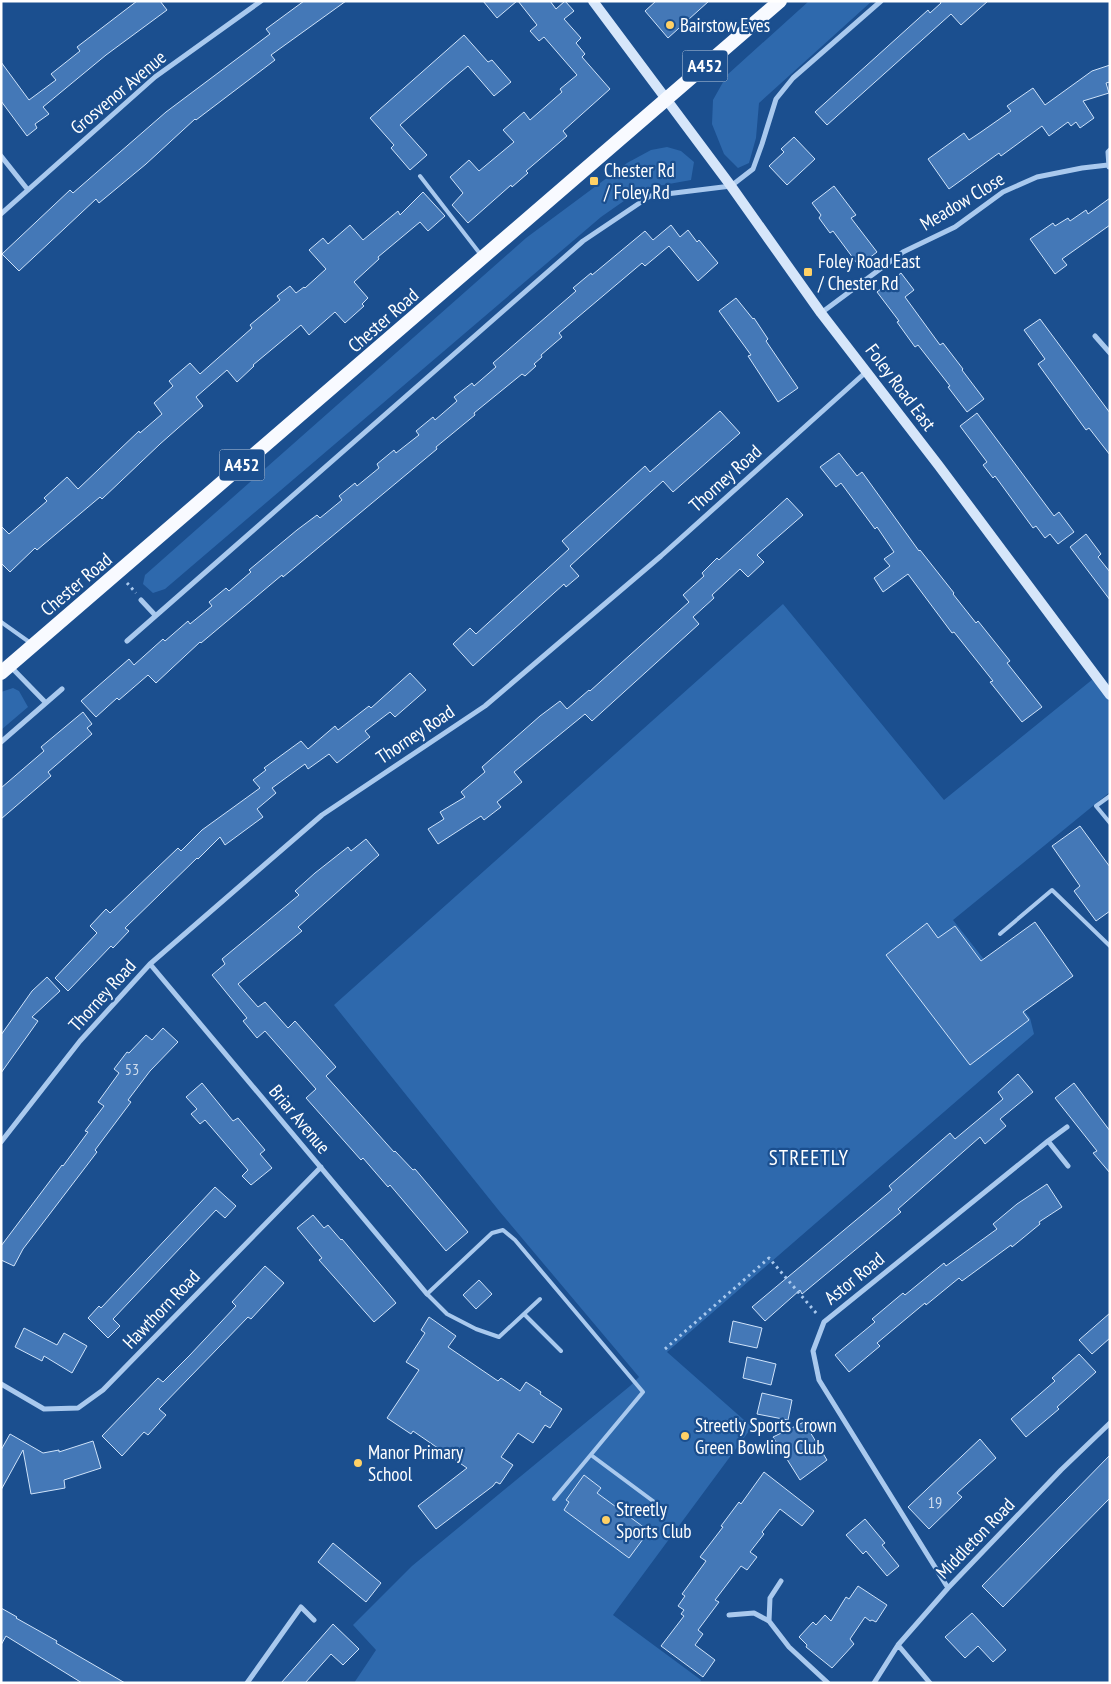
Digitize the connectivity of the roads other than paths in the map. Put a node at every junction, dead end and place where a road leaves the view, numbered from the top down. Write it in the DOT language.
graph roads {
  1 [pos="261,1"];
  2 [pos="593,1"];
  3 [pos="780,1"];
  4 [pos="881,1"];
  5 [pos="666,99"];
  6 [pos="1110,150"];
  7 [pos="1,156"];
  8 [pos="1109,166"];
  9 [pos="420,176"];
  10 [pos="731,186"];
  11 [pos="28,190"];
  12 [pos="1,214"];
  13 [pos="484,258"];
  14 [pos="821,313"];
  15 [pos="1095,336"];
  16 [pos="1110,353"];
  17 [pos="866,371"];
  18 [pos="141,600"];
  19 [pos="154,615"];
  20 [pos="1,622"];
  21 [pos="127,641"];
  22 [pos="34,644"];
  23 [pos="6,670"];
  24 [pos="1106,682"];
  25 [pos="62,688"];
  26 [pos="1110,696"];
  27 [pos="46,703"];
  28 [pos="1,742"];
  29 [pos="1110,796"];
  30 [pos="1110,823"];
  31 [pos="1000,934"];
  32 [pos="1110,946"];
  33 [pos="150,964"];
  34 [pos="1067,1127"];
  35 [pos="1048,1141"];
  36 [pos="1,1142"];
  37 [pos="1068,1166"];
  38 [pos="321,1167"];
  39 [pos="427,1294"];
  40 [pos="540,1299"];
  41 [pos="524,1314"];
  42 [pos="561,1351"];
  43 [pos="1,1384"];
  44 [pos="1110,1424"];
  45 [pos="591,1455"];
  46 [pos="554,1499"];
  47 [pos="661,1507"];
  48 [pos="781,1580"];
  49 [pos="948,1588"];
  50 [pos="729,1615"];
  51 [pos="314,1620"];
  52 [pos="769,1621"];
  53 [pos="898,1645"];
  54 [pos="247,1683"];
  55 [pos="828,1683"];
  56 [pos="874,1683"];
  57 [pos="930,1683"];
  1 -- 11 [label="street, Grosvenor Avenue"];
  2 -- 5 [label="main road, Foley Road East"];
  3 -- 5 [label="highway, Chester Road / A452"];
  4 -- 10 [label="street"];
  5 -- 10 [label="main road, Foley Road East"];
  5 -- 13 [label="highway, Chester Road / A452"];
  6 -- 8 [label="street, Meadow Close"];
  7 -- 11 [label="street"];
  8 -- 14 [label="street, Meadow Close"];
  9 -- 13 [label="lane"];
  10 -- 14 [label="main road, Foley Road East"];
  10 -- 19 [label="street"];
  11 -- 12 [label="street, Grosvenor Avenue"];
  13 -- 22 [label="highway, Chester Road / A452"];
  14 -- 17 [label="main road, Foley Road East"];
  15 -- 16 [label="street"];
  17 -- 24 [label="main road, Foley Road East"];
  17 -- 33 [label="street, Thorney Road"];
  18 -- 19 [label="street"];
  19 -- 21 [label="street"];
  20 -- 22 [label="lane"];
  22 -- 23 [label="highway, Chester Road / A452"];
  23 -- 27 [label="street, Chester Road"];
  24 -- 26 [label="main road, Foley Road East"];
  25 -- 27 [label="street"];
  27 -- 28 [label="street"];
  29 -- 30 [label="lane"];
  31 -- 32 [label="lane"];
  33 -- 36 [label="street, Thorney Road"];
  33 -- 38 [label="street, Briar Avenue"];
  34 -- 35 [label="street, Astor Road"];
  35 -- 37 [label="street"];
  35 -- 49 [label="street, Astor Road"];
  38 -- 39 [label="street, Briar Avenue"];
  38 -- 43 [label="street, Hawthorn Road"];
  39 -- 41 [label="lane"];
  39 -- 45 [label="lane"];
  40 -- 41 [label="lane"];
  41 -- 42 [label="lane"];
  44 -- 49 [label="street, Middleton Road"];
  45 -- 46 [label="lane"];
  45 -- 47 [label="lane"];
  48 -- 52 [label="street"];
  49 -- 53 [label="street, Middleton Road"];
  50 -- 52 [label="street"];
  51 -- 54 [label="street"];
  52 -- 55 [label="street"];
  53 -- 56 [label="street, Middleton Road"];
  53 -- 57 [label="street"];
}
